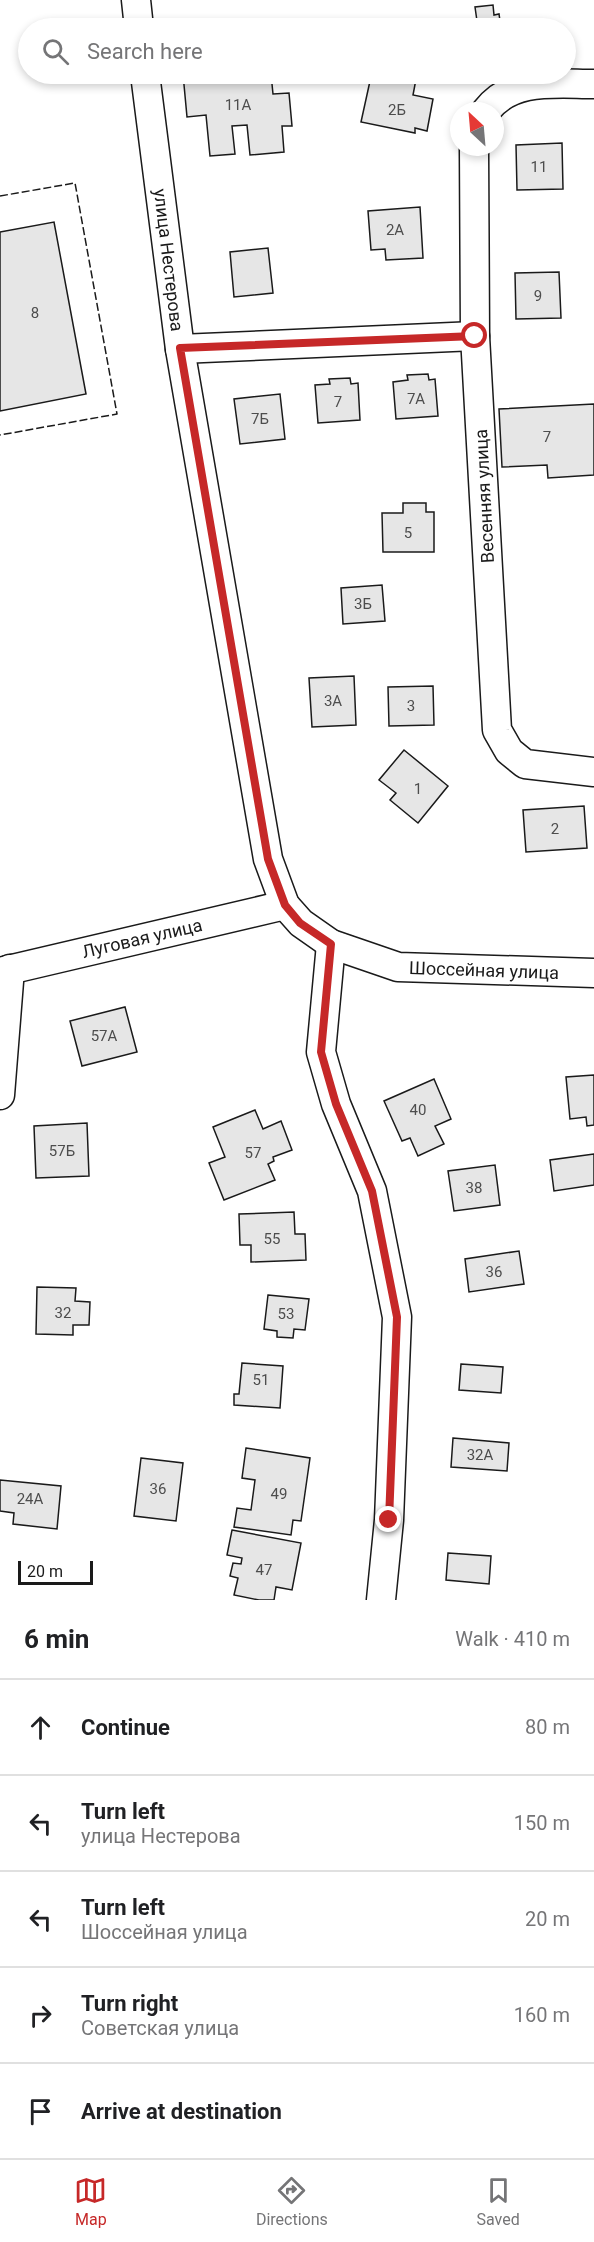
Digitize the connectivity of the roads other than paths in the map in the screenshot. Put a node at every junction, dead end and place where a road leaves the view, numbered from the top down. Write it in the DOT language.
graph roads {
  1 [pos="135,0"];
  2 [pos="138,18"];
  3 [pos="146,84"];
  4 [pos="594,84"];
  5 [pos="493,102"];
  6 [pos="474,156"];
  7 [pos="475,336"];
  8 [pos="180,348"];
  9 [pos="594,772"];
  10 [pos="285,905"];
  11 [pos="331,944"];
  12 [pos="5,971"];
  13 [pos="594,973"];
  14 [pos="0,1095"];
  15 [pos="381,1600"];
  1 -- 2 [label="street"];
  3 -- 8 [label="street, улица Нестерова"];
  4 -- 5 [label="street"];
  6 -- 7 [label="street, Весенняя улица"];
  7 -- 8 [label="street"];
  7 -- 9 [label="street, Весенняя улица"];
  8 -- 10 [label="street, улица Нестерова"];
  10 -- 11 [label="street, Шоссейная улица"];
  10 -- 12 [label="street, Луговая улица"];
  11 -- 13 [label="street, Шоссейная улица"];
  11 -- 15 [label="street"];
  12 -- 14 [label="street"];
}
